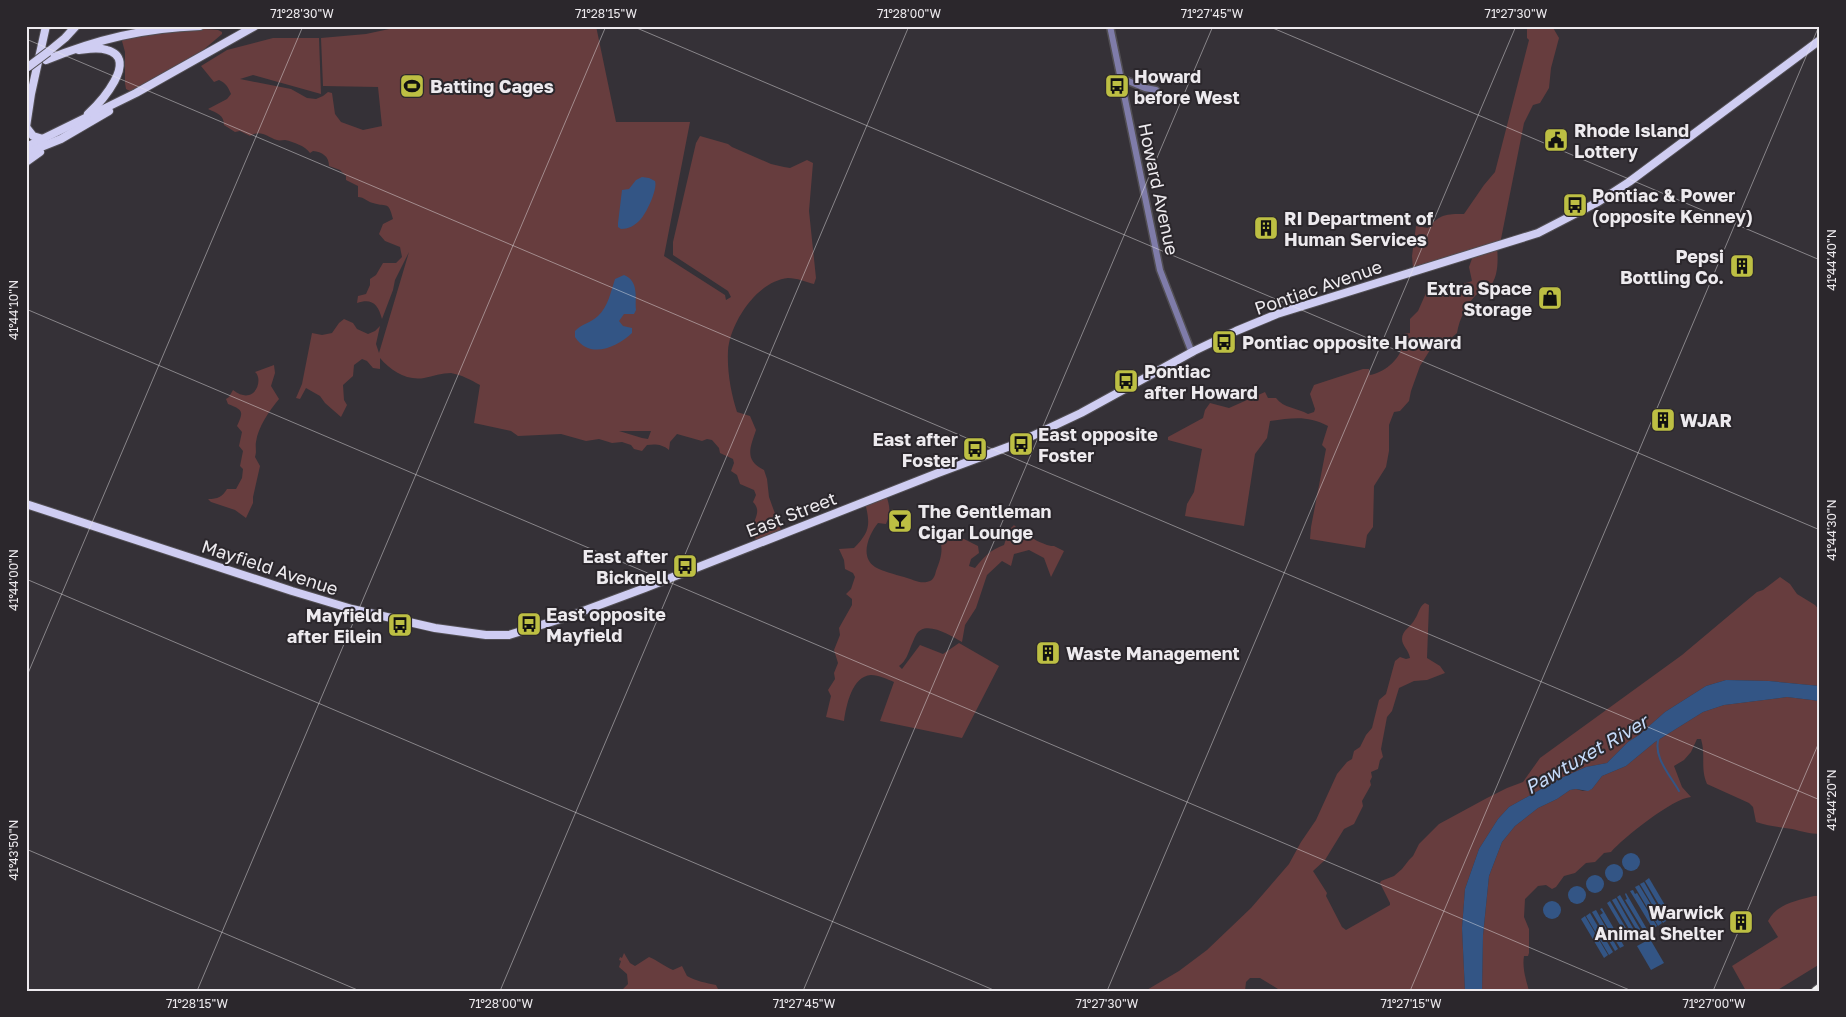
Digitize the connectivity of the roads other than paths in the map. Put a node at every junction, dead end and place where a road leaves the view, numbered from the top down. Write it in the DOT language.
graph roads {
  1 [pos="46,26"];
  2 [pos="76,26"];
  3 [pos="200,26"];
  4 [pos="255,26"];
  5 [pos="1110,26"];
  6 [pos="1820,40"];
  7 [pos="67,51"];
  8 [pos="47,56"];
  9 [pos="27,67"];
  10 [pos="1121,78"];
  11 [pos="1156,90"];
  12 [pos="136,93"];
  13 [pos="31,94"];
  14 [pos="26,104"];
  15 [pos="80,122"];
  16 [pos="26,127"];
  17 [pos="44,139"];
  18 [pos="61,139"];
  19 [pos="26,147"];
  20 [pos="26,153"];
  21 [pos="26,162"];
  22 [pos="1192,353"];
  23 [pos="1081,413"];
  24 [pos="26,504"];
  25 [pos="509,635"];
  26 [pos="1820,988"];
  27 [pos="1816,991"];
  1 -- 13 [label="main road"];
  2 -- 8 [label="main road"];
  3 -- 7 [label="main road"];
  4 -- 12 [label="main road"];
  5 -- 10 [label="street, Howard Avenue"];
  6 -- 22 [label="main road, Pontiac Avenue"];
  7 -- 8 [label="main road"];
  7 -- 15 [label="main road"];
  8 -- 9 [label="main road, bridge"];
  10 -- 11 [label="street"];
  10 -- 22 [label="street, Howard Avenue"];
  12 -- 15 [label="main road"];
  12 -- 18 [label="main road"];
  13 -- 14 [label="main road"];
  13 -- 16 [label="main road"];
  15 -- 17 [label="main road"];
  16 -- 17 [label="main road"];
  17 -- 19 [label="main road"];
  18 -- 20 [label="main road"];
  18 -- 21 [label="main road"];
  22 -- 23 [label="main road, Pontiac Avenue"];
  23 -- 25 [label="main road, East Street"];
  24 -- 25 [label="main road, Mayfield Avenue"];
  26 -- 27 [label="highway"];
}
